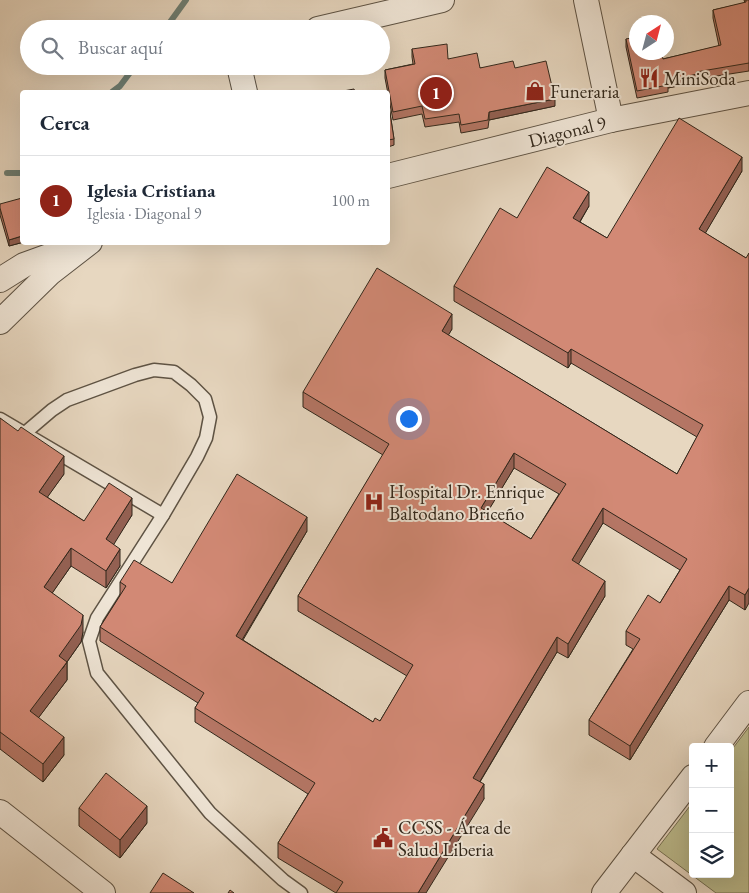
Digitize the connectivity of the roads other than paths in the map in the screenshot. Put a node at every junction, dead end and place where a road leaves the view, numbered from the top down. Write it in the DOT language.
graph roads {
  1 [pos="442,0"];
  2 [pos="586,0"];
  3 [pos="356,20"];
  4 [pos="241,75"];
  5 [pos="244,90"];
  6 [pos="749,93"];
  7 [pos="611,120"];
  8 [pos="390,175"];
  9 [pos="80,245"];
  10 [pos="84,245"];
  11 [pos="0,280"];
  12 [pos="0,322"];
  13 [pos="0,419"];
  14 [pos="25,433"];
  15 [pos="163,515"];
  16 [pos="749,702"];
  17 [pos="719,743"];
  18 [pos="689,782"];
  19 [pos="0,812"];
  20 [pos="634,855"];
  21 [pos="103,893"];
  22 [pos="301,893"];
  23 [pos="604,893"];
  24 [pos="684,893"];
  1 -- 3 [label="street"];
  2 -- 7 [label="street"];
  4 -- 5 [label="street"];
  6 -- 7 [label="street, Diagonal 9"];
  7 -- 8 [label="street, Diagonal 9"];
  9 -- 11 [label="street"];
  10 -- 12 [label="street"];
  13 -- 14 [label="lane"];
  14 -- 15 [label="lane"];
  14 -- 15 [label="lane"];
  15 -- 22 [label="lane"];
  16 -- 17 [label="street"];
  18 -- 20 [label="street"];
  19 -- 21 [label="street"];
  20 -- 23 [label="street"];
  20 -- 24 [label="street"];
}
